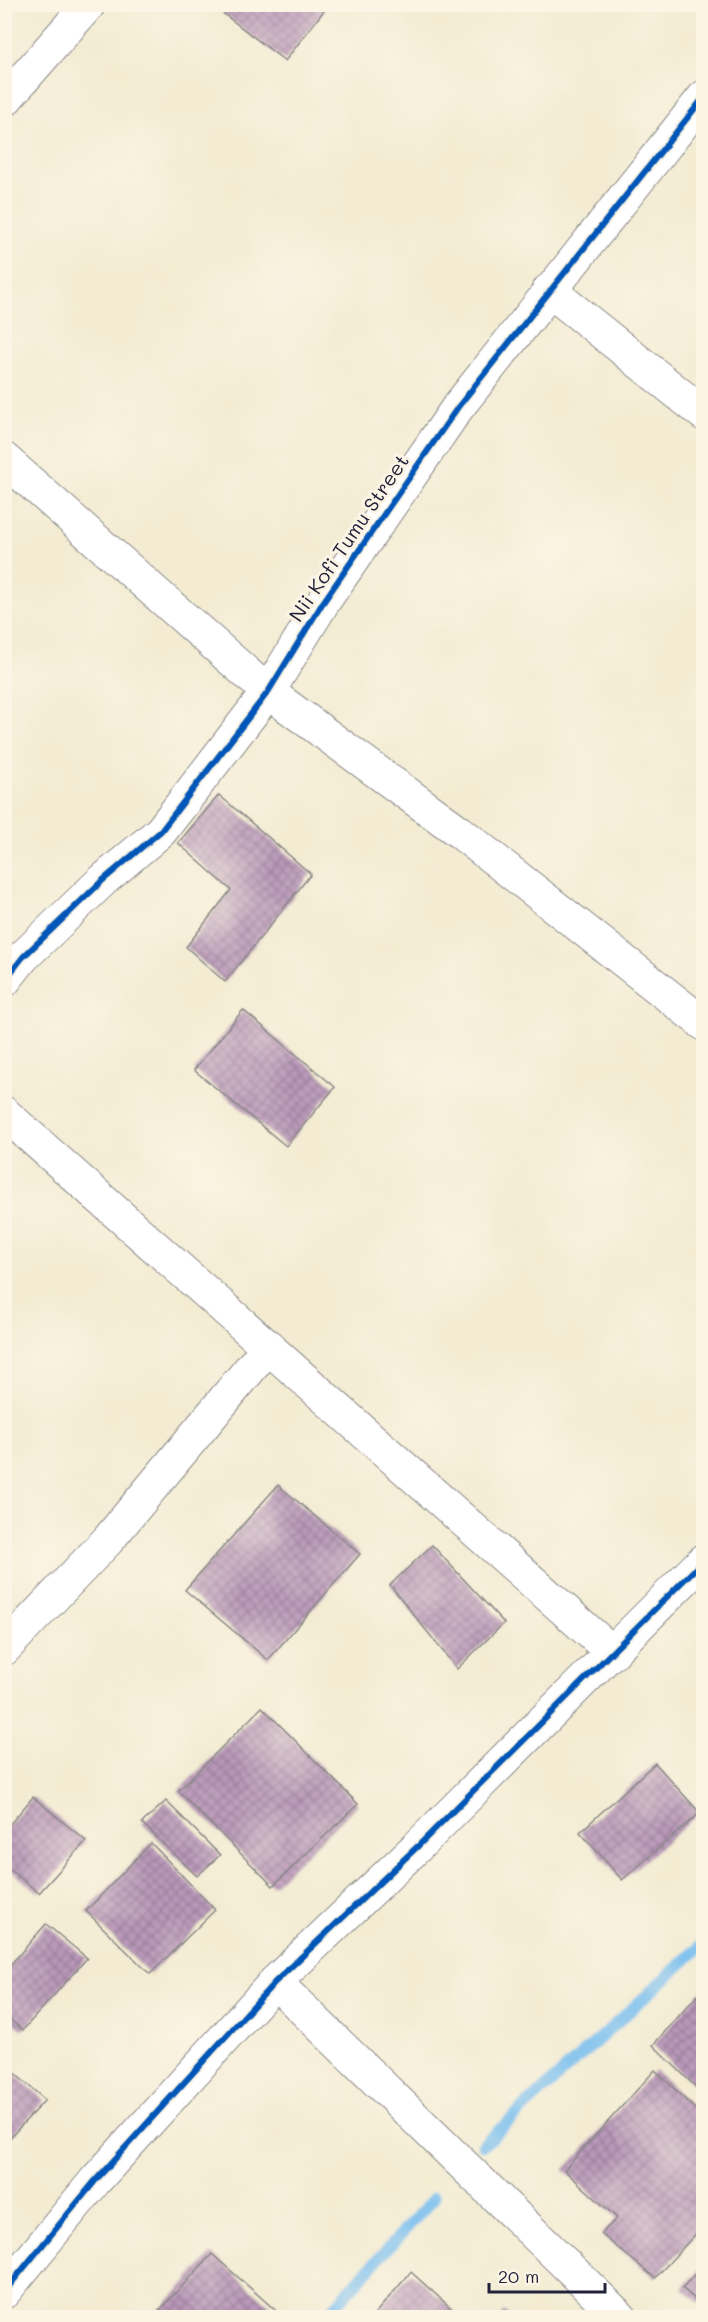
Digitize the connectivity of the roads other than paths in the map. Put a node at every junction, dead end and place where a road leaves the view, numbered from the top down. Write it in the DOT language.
graph roads {
  1 [pos="89,4"];
  2 [pos="704,97"];
  3 [pos="4,102"];
  4 [pos="549,290"];
  5 [pos="704,414"];
  6 [pos="4,459"];
  7 [pos="268,692"];
  8 [pos="4,981"];
  9 [pos="704,1024"];
  10 [pos="4,1113"];
  11 [pos="269,1346"];
  12 [pos="704,1560"];
  13 [pos="4,1649"];
  14 [pos="613,1653"];
  15 [pos="274,1982"];
  16 [pos="4,2292"];
  17 [pos="621,2318"];
  1 -- 3 [label="street"];
  2 -- 4 [label="street, Nii Kofi Tumu Street"];
  4 -- 5 [label="street"];
  4 -- 7 [label="street, Nii Kofi Tumu Street"];
  6 -- 7 [label="street"];
  7 -- 8 [label="street, Nii Kofi Tumu Street"];
  7 -- 9 [label="street"];
  10 -- 11 [label="street"];
  11 -- 13 [label="street"];
  11 -- 14 [label="street"];
  12 -- 14 [label="street"];
  14 -- 15 [label="street"];
  15 -- 16 [label="street"];
  15 -- 17 [label="street"];
}
